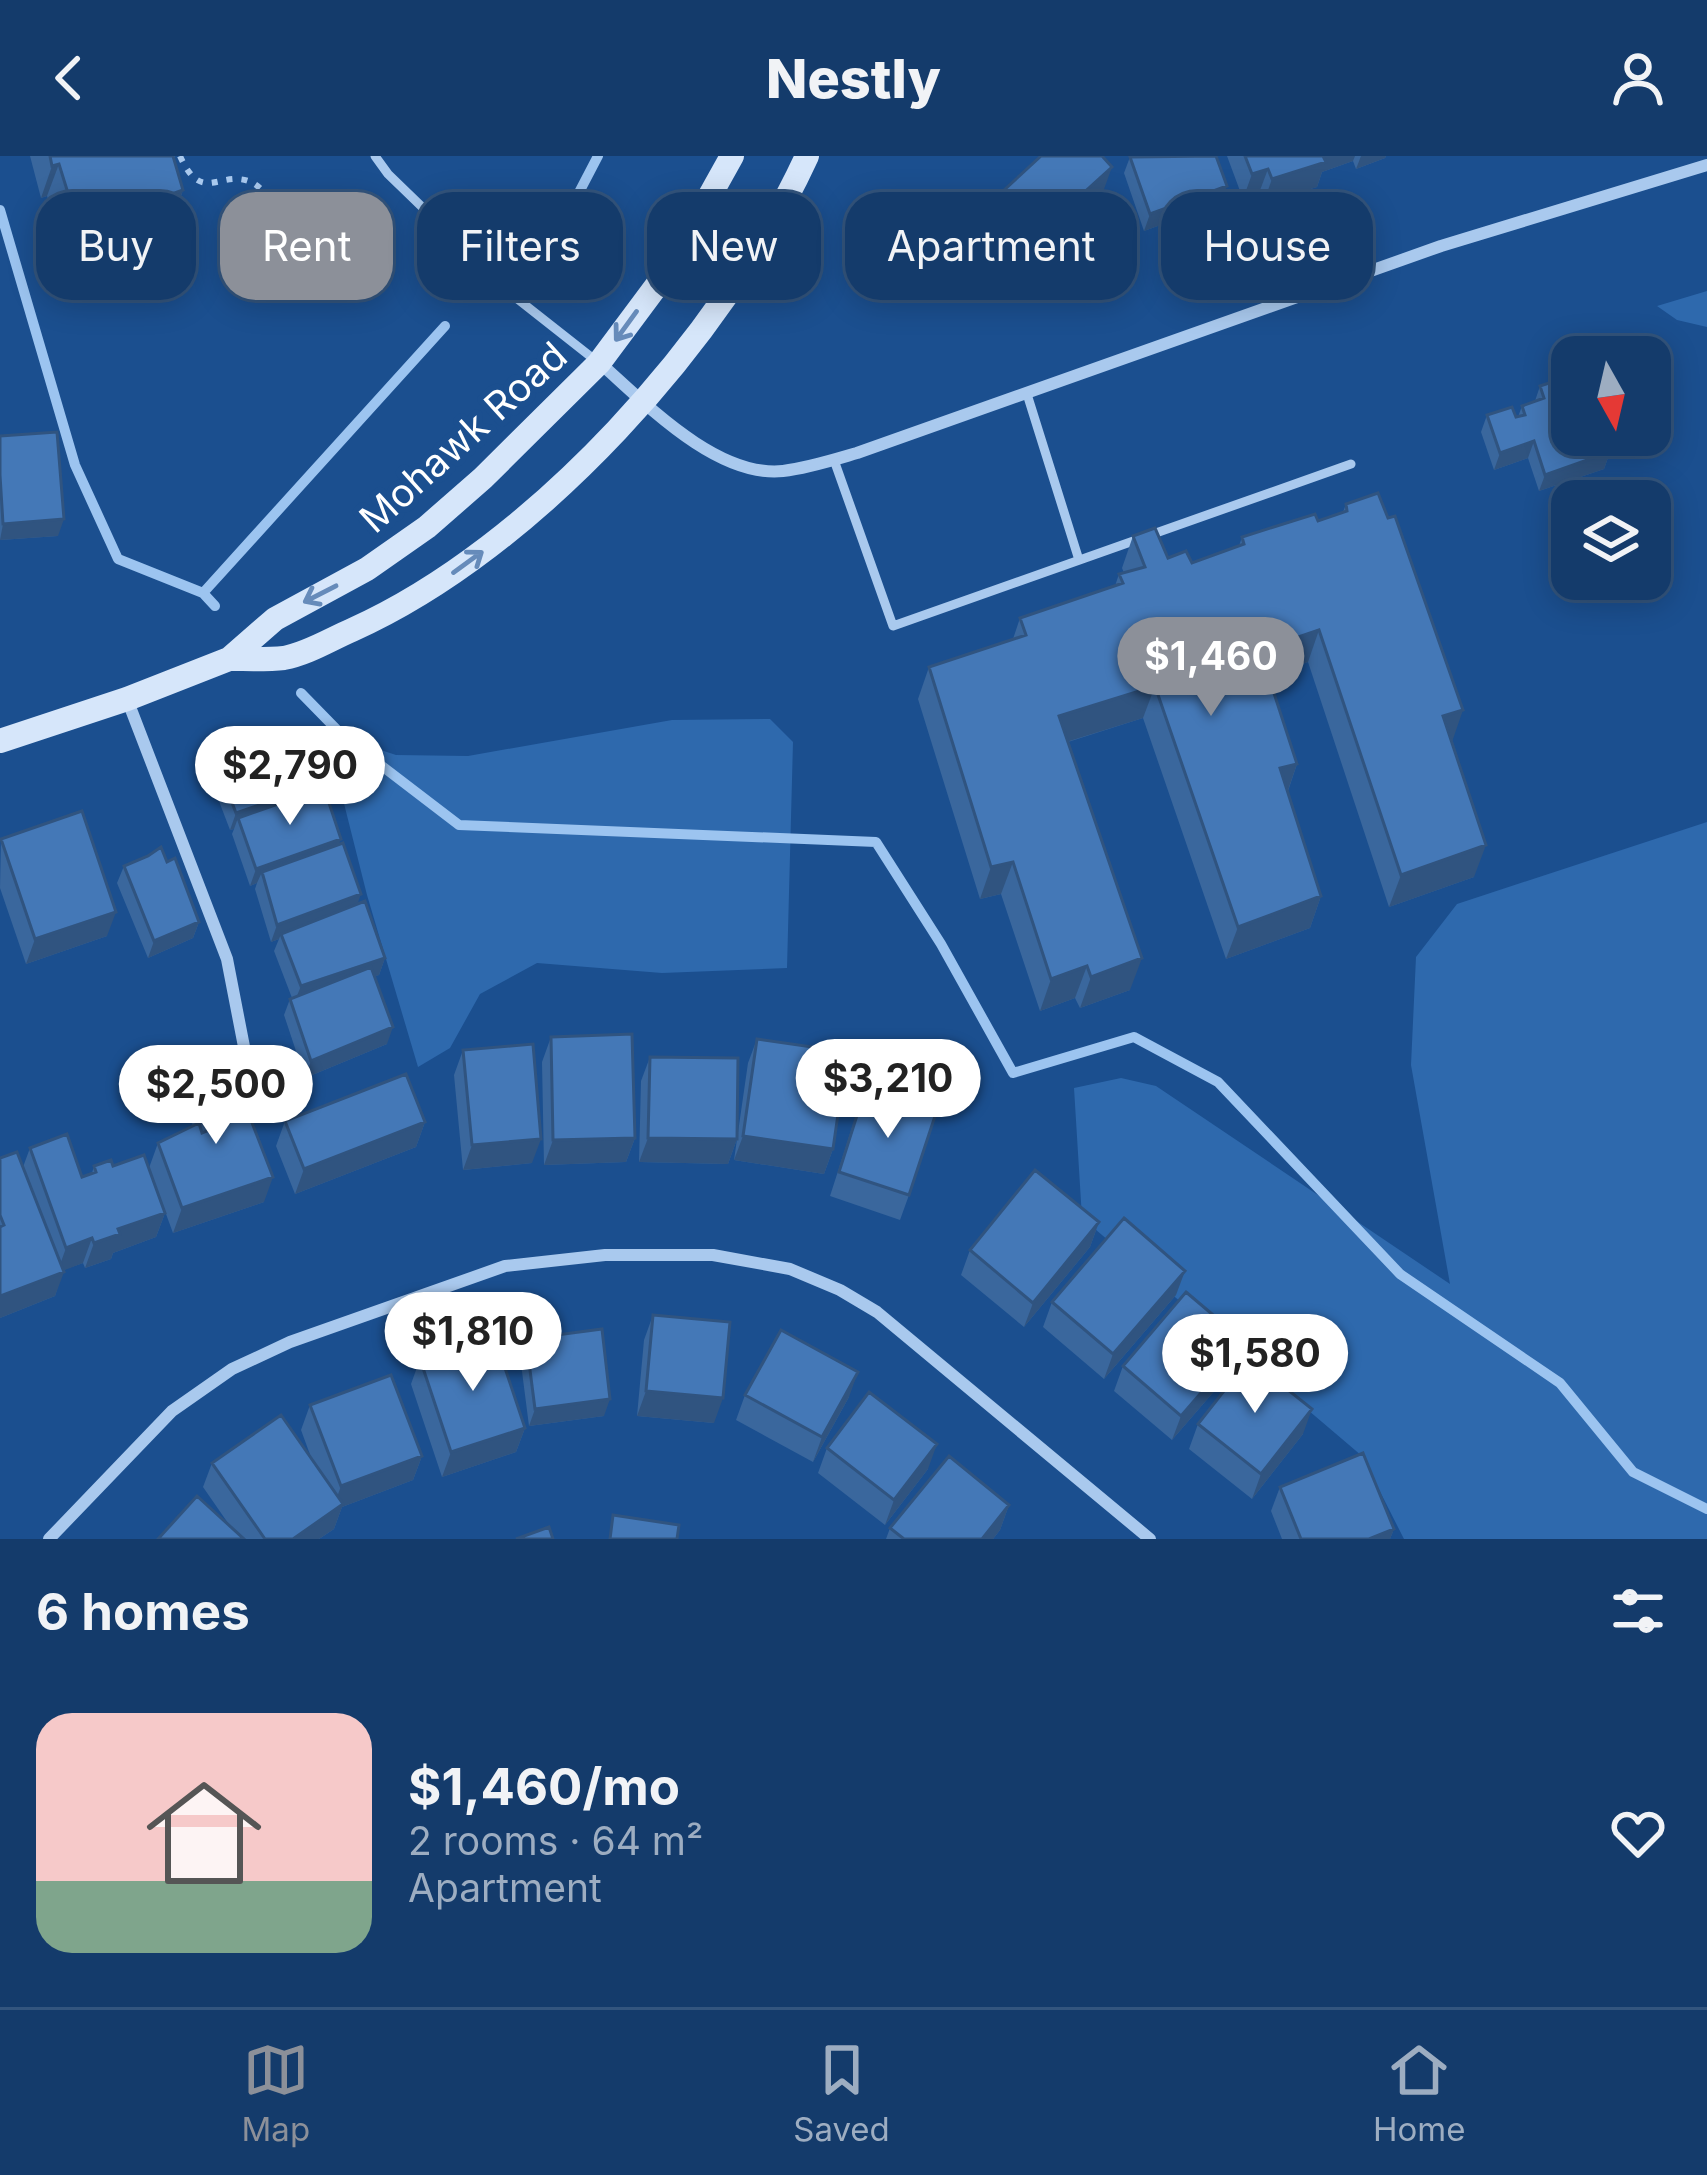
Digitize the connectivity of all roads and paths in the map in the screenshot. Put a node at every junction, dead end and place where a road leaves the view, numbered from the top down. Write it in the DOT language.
graph roads {
  1 [pos="180,156"];
  2 [pos="375,156"];
  3 [pos="733,156"];
  4 [pos="807,156"];
  5 [pos="1705,162"];
  6 [pos="261,192"];
  7 [pos="599,363"];
  8 [pos="1028,394"];
  9 [pos="643,401"];
  10 [pos="833,460"];
  11 [pos="1351,464"];
  12 [pos="1079,560"];
  13 [pos="229,659"];
  14 [pos="128,699"];
  15 [pos="0,741"];
  16 [pos="253,1093"];
  17 [pos="49,1539"];
  18 [pos="1150,1539"];
  1 -- 6 [label="path"];
  2 -- 7 [label="lane"];
  3 -- 7 [label="main road, Mohawk Road, one-way"];
  4 -- 9 [label="main road, Mohawk Road"];
  5 -- 8 [label="street"];
  7 -- 9 [label="street"];
  7 -- 13 [label="main road, Mohawk Road, one-way"];
  8 -- 10 [label="street"];
  8 -- 12 [label="lane"];
  9 -- 10 [label="street"];
  13 -- 9 [label="main road, Mohawk Road, one-way"];
  10 -- 12 [label="lane"];
  11 -- 12 [label="lane"];
  13 -- 14 [label="main road, Mohawk Road"];
  14 -- 15 [label="main road, Mohawk Road"];
  14 -- 16 [label="street"];
  17 -- 18 [label="street"];
}
